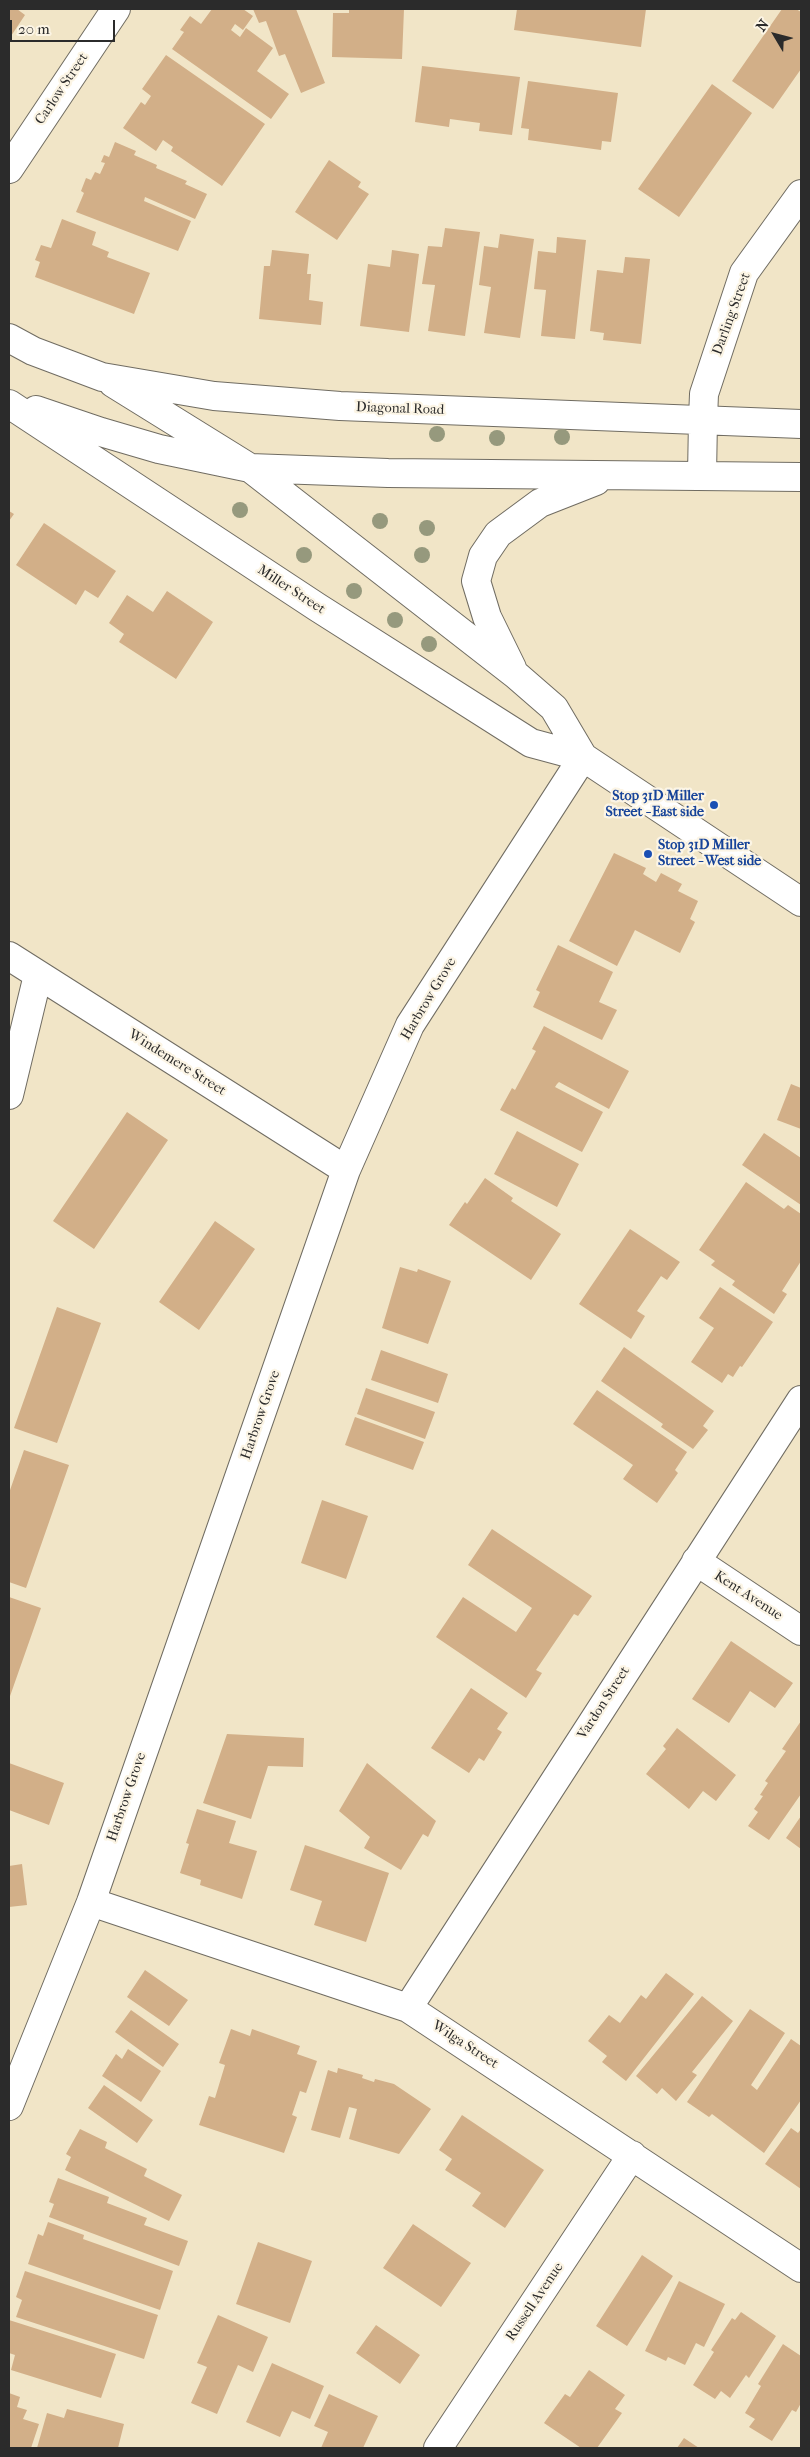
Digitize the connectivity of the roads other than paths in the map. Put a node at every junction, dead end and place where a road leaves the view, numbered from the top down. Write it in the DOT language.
graph roads {
  1 [pos="116,9"];
  2 [pos="9,169"];
  3 [pos="801,194"];
  4 [pos="9,338"];
  5 [pos="102,377"];
  6 [pos="9,402"];
  7 [pos="703,419"];
  8 [pos="801,424"];
  9 [pos="250,468"];
  10 [pos="609,476"];
  11 [pos="702,476"];
  12 [pos="801,477"];
  13 [pos="516,675"];
  14 [pos="583,757"];
  15 [pos="801,902"];
  16 [pos="9,956"];
  17 [pos="38,975"];
  18 [pos="9,1095"];
  19 [pos="346,1170"];
  20 [pos="801,1400"];
  21 [pos="696,1561"];
  22 [pos="801,1631"];
  23 [pos="91,1902"];
  24 [pos="408,2008"];
  25 [pos="14,2076"];
  26 [pos="9,2106"];
  27 [pos="632,2155"];
  28 [pos="801,2268"];
  29 [pos="438,2448"];
  1 -- 2 [label="street, Carlow Street"];
  3 -- 7 [label="street, Darling Street"];
  4 -- 5 [label="street, Diagonal Road"];
  5 -- 7 [label="street, Diagonal Road"];
  5 -- 9 [label="street, Miller Street"];
  6 -- 9 [label="street"];
  6 -- 14 [label="street, Miller Street"];
  7 -- 8 [label="street, Diagonal Road"];
  7 -- 11 [label="street, Darling Street"];
  9 -- 10 [label="street"];
  9 -- 13 [label="street, Miller Street"];
  10 -- 11 [label="street"];
  10 -- 13 [label="street"];
  11 -- 12 [label="street"];
  13 -- 14 [label="street, Miller Street"];
  14 -- 15 [label="street, Miller Street"];
  14 -- 19 [label="street, Harbrow Grove"];
  16 -- 17 [label="street, Windemere Street"];
  17 -- 18 [label="street"];
  17 -- 19 [label="street, Windemere Street"];
  19 -- 23 [label="street, Harbrow Grove"];
  20 -- 21 [label="street, Vardon Street"];
  21 -- 22 [label="street, Kent Avenue"];
  21 -- 24 [label="street, Vardon Street"];
  23 -- 24 [label="street, Wilga Street"];
  23 -- 25 [label="street, Harbrow Grove"];
  24 -- 27 [label="street, Wilga Street"];
  25 -- 26 [label="street, Harbrow Grove"];
  27 -- 28 [label="street, Wilga Street"];
  27 -- 29 [label="street, Russell Avenue"];
}
